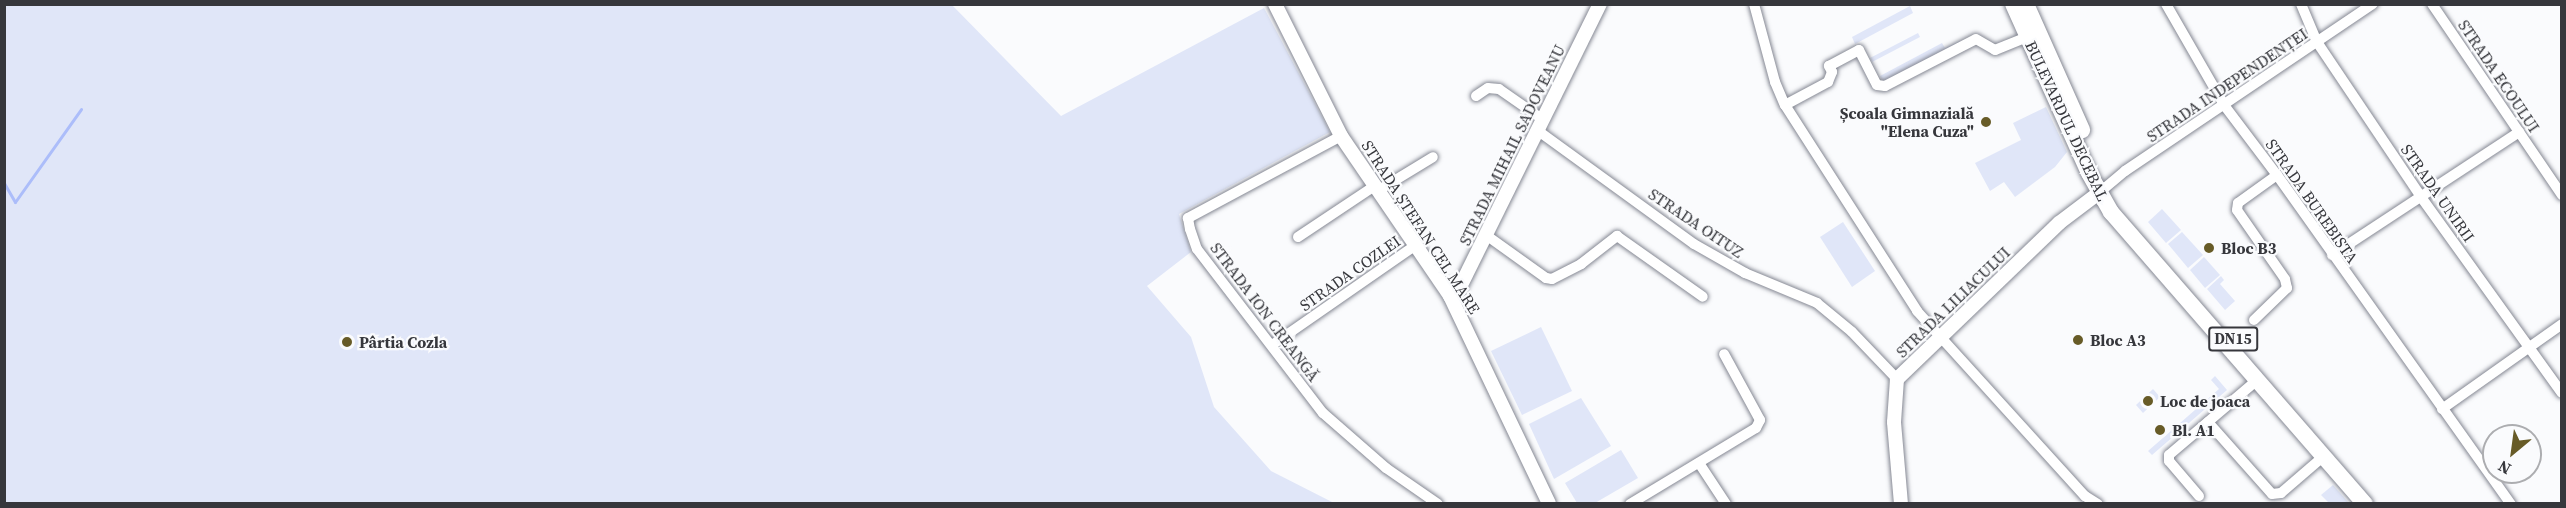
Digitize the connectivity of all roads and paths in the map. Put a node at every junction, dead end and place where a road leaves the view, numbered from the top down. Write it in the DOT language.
graph roads {
  1 [pos="1599,4"];
  2 [pos="1754,4"];
  3 [pos="2013,4"];
  4 [pos="2026,4"];
  5 [pos="2166,4"];
  6 [pos="2301,4"];
  7 [pos="2373,4"];
  8 [pos="2432,4"];
  9 [pos="1279,6"];
  10 [pos="2028,37"];
  11 [pos="2317,42"];
  12 [pos="1476,96"];
  13 [pos="1785,105"];
  14 [pos="2224,105"];
  15 [pos="1539,125"];
  16 [pos="2519,132"];
  17 [pos="1341,136"];
  18 [pos="1432,157"];
  19 [pos="2277,175"];
  20 [pos="1378,188"];
  21 [pos="2104,189"];
  22 [pos="2562,195"];
  23 [pos="2421,197"];
  24 [pos="1486,235"];
  25 [pos="1298,237"];
  26 [pos="1416,245"];
  27 [pos="2332,255"];
  28 [pos="1450,296"];
  29 [pos="1703,297"];
  30 [pos="2254,320"];
  31 [pos="2562,324"];
  32 [pos="1939,338"];
  33 [pos="1272,345"];
  34 [pos="2529,348"];
  35 [pos="1724,354"];
  36 [pos="1897,379"];
  37 [pos="2257,380"];
  38 [pos="2562,393"];
  39 [pos="2442,409"];
  40 [pos="2208,422"];
  41 [pos="2324,456"];
  42 [pos="1699,463"];
  43 [pos="2199,496"];
  44 [pos="1438,504"];
  45 [pos="1549,504"];
  46 [pos="1630,504"];
  47 [pos="1726,504"];
  48 [pos="1901,504"];
  49 [pos="2098,504"];
  50 [pos="2365,504"];
  51 [pos="2374,504"];
  52 [pos="2511,504"];
  1 -- 15 [label="street, STRADA MIHAIL SADOVEANU"];
  2 -- 13 [label="street"];
  3 -- 10 [label="main road, BULEVARDUL DECEBAL / DN15"];
  4 -- 21 [label="main road, BULEVARDUL DECEBAL / DN15"];
  5 -- 14 [label="street, STRADA BUREBISTA"];
  6 -- 11 [label="street, STRADA UNIRII"];
  7 -- 11 [label="street, STRADA INDEPENDENȚEI"];
  8 -- 16 [label="street, STRADA ECOULUI"];
  9 -- 17 [label="street, STRADA ȘTEFAN CEL MARE"];
  10 -- 13 [label="street"];
  10 -- 21 [label="main road, BULEVARDUL DECEBAL / DN15"];
  11 -- 14 [label="street, STRADA INDEPENDENȚEI"];
  11 -- 23 [label="street, STRADA UNIRII"];
  12 -- 15 [label="street, STRADA OITUZ"];
  13 -- 32 [label="street"];
  14 -- 19 [label="street, STRADA BUREBISTA"];
  14 -- 21 [label="street, STRADA INDEPENDENȚEI"];
  15 -- 24 [label="street, STRADA MIHAIL SADOVEANU"];
  15 -- 36 [label="street, STRADA OITUZ"];
  16 -- 22 [label="street, STRADA ECOULUI"];
  16 -- 23 [label="street"];
  17 -- 20 [label="street, STRADA ȘTEFAN CEL MARE"];
  17 -- 33 [label="street, STRADA ION CREANGĂ"];
  18 -- 20 [label="street"];
  19 -- 27 [label="street, STRADA BUREBISTA"];
  19 -- 30 [label="street"];
  20 -- 25 [label="street"];
  20 -- 26 [label="street, STRADA ȘTEFAN CEL MARE"];
  21 -- 32 [label="street, STRADA LILIACULUI"];
  21 -- 37 [label="main road, BULEVARDUL DECEBAL / DN15"];
  21 -- 51 [label="main road, BULEVARDUL DECEBAL / DN15"];
  23 -- 27 [label="street"];
  23 -- 34 [label="street, STRADA UNIRII"];
  24 -- 28 [label="street, STRADA MIHAIL SADOVEANU"];
  24 -- 29 [label="street"];
  26 -- 28 [label="street, STRADA ȘTEFAN CEL MARE"];
  26 -- 33 [label="street, STRADA COZLEI"];
  27 -- 39 [label="street, STRADA BUREBISTA"];
  28 -- 45 [label="street, STRADA ȘTEFAN CEL MARE"];
  31 -- 34 [label="street"];
  32 -- 36 [label="street, STRADA LILIACULUI"];
  32 -- 49 [label="street"];
  33 -- 44 [label="street, STRADA ION CREANGĂ"];
  34 -- 38 [label="street, STRADA UNIRII"];
  34 -- 39 [label="street"];
  35 -- 42 [label="street"];
  36 -- 48 [label="street, STRADA LILIACULUI"];
  37 -- 40 [label="street"];
  37 -- 41 [label="main road, BULEVARDUL DECEBAL / DN15"];
  39 -- 52 [label="street, STRADA BUREBISTA"];
  40 -- 41 [label="street"];
  40 -- 43 [label="street"];
  41 -- 50 [label="main road, BULEVARDUL DECEBAL / DN15"];
  42 -- 46 [label="street"];
  42 -- 47 [label="street"];
}
